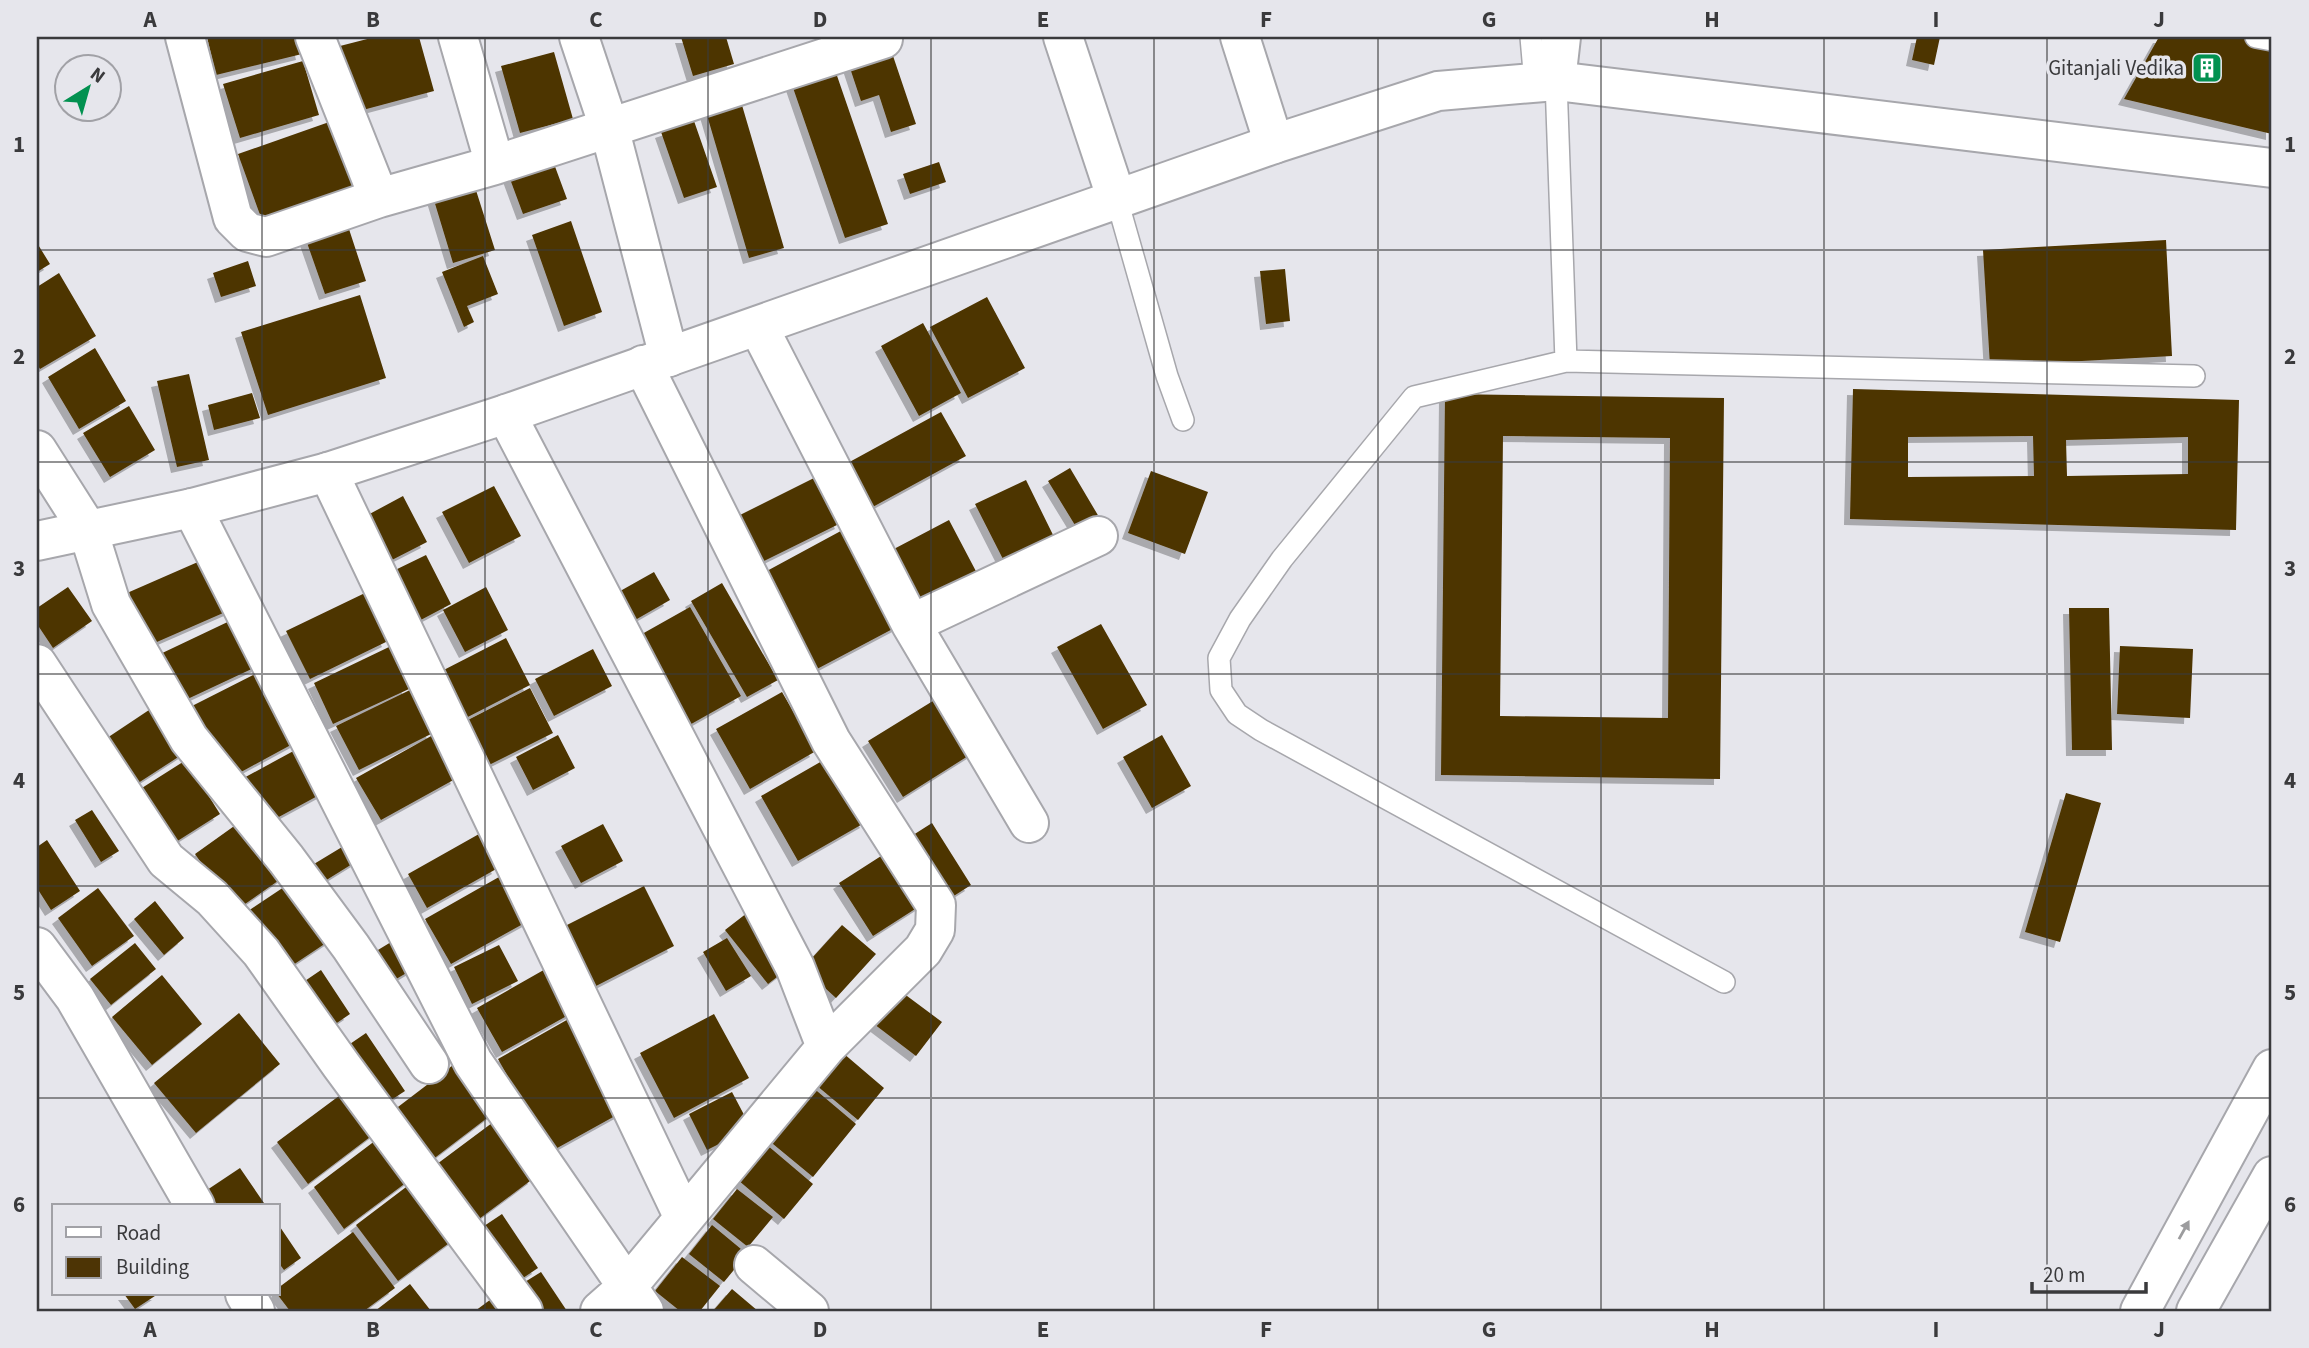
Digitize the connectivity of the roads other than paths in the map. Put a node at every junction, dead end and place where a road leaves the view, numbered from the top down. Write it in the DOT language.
graph roads {
  1 [pos="185,37"];
  2 [pos="315,37"];
  3 [pos="458,37"];
  4 [pos="579,37"];
  5 [pos="1063,37"];
  6 [pos="1240,37"];
  7 [pos="1531,37"];
  8 [pos="1560,37"];
  9 [pos="2256,37"];
  10 [pos="883,39"];
  11 [pos="2272,40"];
  12 [pos="1545,82"];
  13 [pos="609,127"];
  14 [pos="1274,144"];
  15 [pos="495,165"];
  16 [pos="2272,168"];
  17 [pos="379,198"];
  18 [pos="1117,200"];
  19 [pos="758,326"];
  20 [pos="656,361"];
  21 [pos="1566,361"];
  22 [pos="2194,376"];
  23 [pos="506,414"];
  24 [pos="1183,420"];
  25 [pos="37,450"];
  26 [pos="328,472"];
  27 [pos="192,508"];
  28 [pos="88,530"];
  29 [pos="1098,536"];
  30 [pos="37,541"];
  31 [pos="911,624"];
  32 [pos="37,664"];
  33 [pos="1029,823"];
  34 [pos="37,947"];
  35 [pos="1724,982"];
  36 [pos="826,1047"];
  37 [pos="429,1064"];
  38 [pos="2272,1069"];
  39 [pos="2272,1177"];
  40 [pos="194,1204"];
  41 [pos="684,1218"];
  42 [pos="754,1265"];
  43 [pos="623,1303"];
  44 [pos="523,1311"];
  45 [pos="809,1311"];
  46 [pos="2140,1311"];
  47 [pos="2196,1311"];
  1 -- 17 [label="street"];
  2 -- 17 [label="street"];
  3 -- 15 [label="street"];
  4 -- 13 [label="street"];
  5 -- 18 [label="street"];
  6 -- 14 [label="street"];
  7 -- 12 [label="lane"];
  8 -- 12 [label="street"];
  9 -- 11 [label="lane"];
  10 -- 13 [label="street"];
  12 -- 14 [label="street"];
  12 -- 16 [label="street"];
  12 -- 21 [label="lane"];
  13 -- 15 [label="street"];
  13 -- 20 [label="street"];
  14 -- 18 [label="street"];
  15 -- 17 [label="street"];
  18 -- 19 [label="street"];
  18 -- 24 [label="lane"];
  19 -- 20 [label="street"];
  19 -- 31 [label="street"];
  20 -- 23 [label="street"];
  20 -- 36 [label="street"];
  21 -- 22 [label="lane"];
  21 -- 35 [label="lane"];
  23 -- 26 [label="street"];
  23 -- 36 [label="street"];
  25 -- 28 [label="street"];
  26 -- 27 [label="street"];
  26 -- 41 [label="street"];
  27 -- 28 [label="street"];
  27 -- 43 [label="street"];
  28 -- 30 [label="street"];
  28 -- 37 [label="street"];
  29 -- 31 [label="street"];
  31 -- 33 [label="street"];
  32 -- 44 [label="street"];
  34 -- 40 [label="street"];
  36 -- 41 [label="street"];
  46 -- 38 [label="street, one-way"];
  39 -- 47 [label="street"];
  41 -- 43 [label="street"];
  42 -- 45 [label="street"];
}
